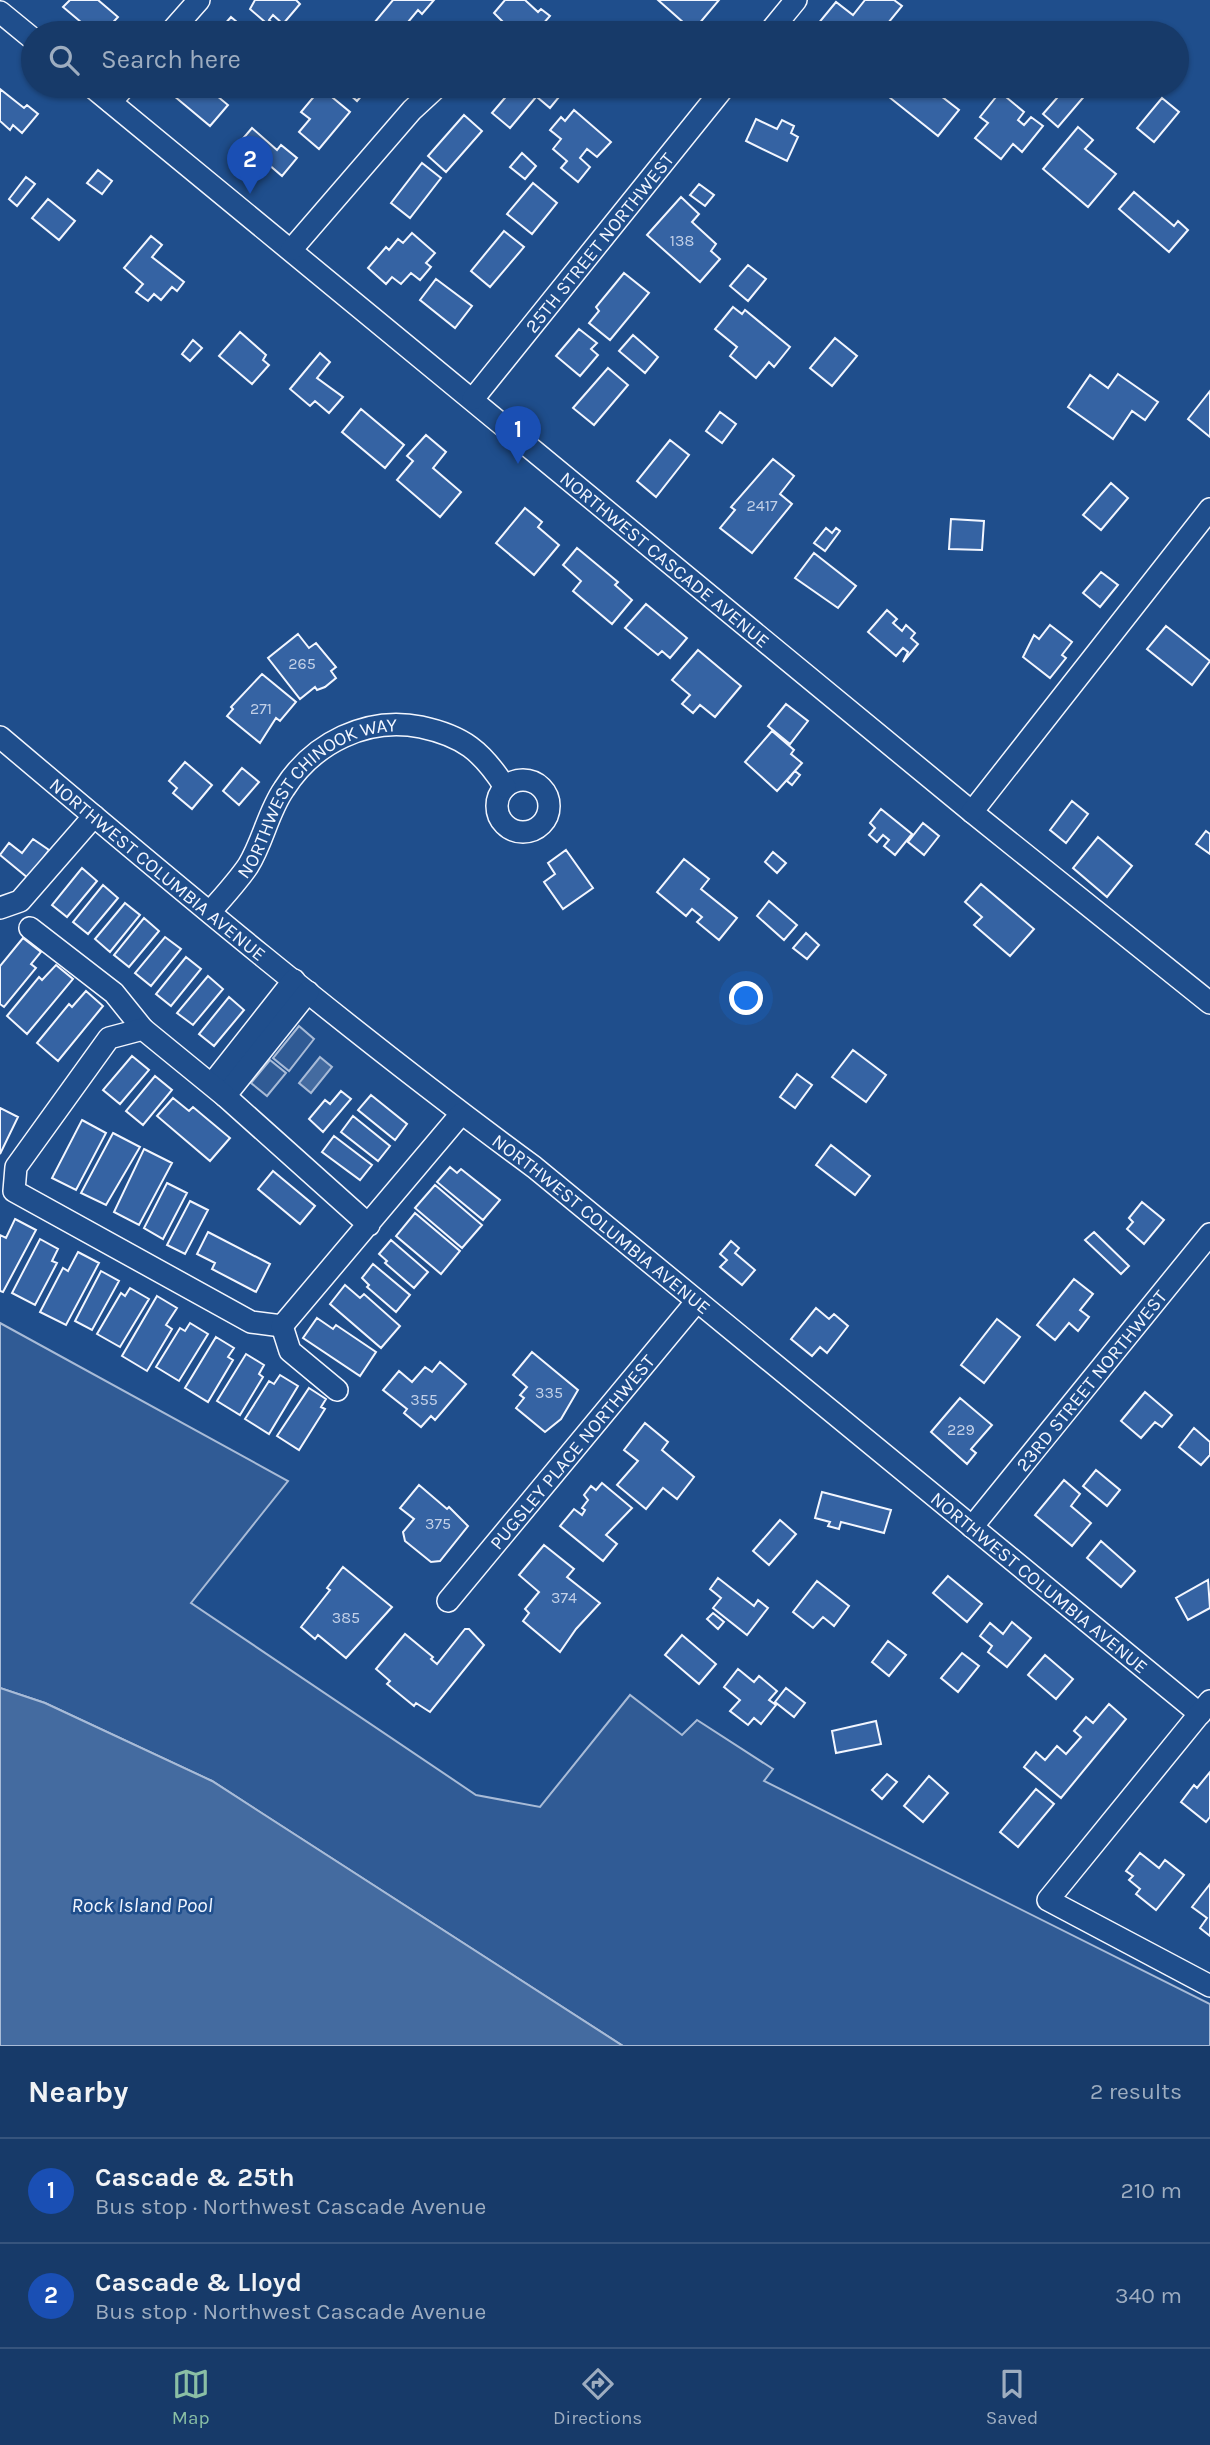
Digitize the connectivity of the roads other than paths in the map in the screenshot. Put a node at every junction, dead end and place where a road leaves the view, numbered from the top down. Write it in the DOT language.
graph roads {
  1 [pos="199,0"];
  2 [pos="796,0"];
  3 [pos="0,12"];
  4 [pos="181,21"];
  5 [pos="779,21"];
  6 [pos="21,29"];
  7 [pos="122,98"];
  8 [pos="425,98"];
  9 [pos="715,98"];
  10 [pos="291,250"];
  11 [pos="472,399"];
  12 [pos="1210,509"];
  13 [pos="0,737"];
  14 [pos="505,787"];
  15 [pos="972,812"];
  16 [pos="94,816"];
  17 [pos="0,908"];
  18 [pos="211,912"];
  19 [pos="30,929"];
  20 [pos="301,986"];
  21 [pos="1210,1003"];
  22 [pos="143,1029"];
  23 [pos="218,1090"];
  24 [pos="461,1114"];
  25 [pos="7,1188"];
  26 [pos="369,1225"];
  27 [pos="1210,1234"];
  28 [pos="697,1301"];
  29 [pos="282,1326"];
  30 [pos="337,1390"];
  31 [pos="972,1527"];
  32 [pos="449,1601"];
  33 [pos="1205,1707"];
  34 [pos="1210,1986"];
  1 -- 4 [label="street"];
  2 -- 5 [label="street"];
  3 -- 6 [label="street"];
  7 -- 10 [label="street, NORTHWEST CASCADE AVENUE"];
  8 -- 10 [label="street"];
  9 -- 11 [label="street, 25TH STREET NORTHWEST"];
  10 -- 11 [label="street, NORTHWEST CASCADE AVENUE"];
  11 -- 15 [label="street, NORTHWEST CASCADE AVENUE"];
  12 -- 15 [label="street"];
  13 -- 16 [label="street, NORTHWEST COLUMBIA AVENUE"];
  14 -- 18 [label="street, NORTHWEST CHINOOK WAY"];
  15 -- 21 [label="street, NORTHWEST CASCADE AVENUE"];
  16 -- 17 [label="street"];
  16 -- 18 [label="street, NORTHWEST COLUMBIA AVENUE"];
  18 -- 20 [label="street, NORTHWEST COLUMBIA AVENUE"];
  19 -- 22 [label="street"];
  20 -- 23 [label="street"];
  20 -- 24 [label="street, NORTHWEST COLUMBIA AVENUE"];
  22 -- 23 [label="street"];
  22 -- 25 [label="street"];
  23 -- 26 [label="street"];
  24 -- 26 [label="street"];
  24 -- 28 [label="street, NORTHWEST COLUMBIA AVENUE"];
  25 -- 29 [label="street"];
  26 -- 29 [label="street"];
  27 -- 31 [label="street, 23RD STREET NORTHWEST"];
  28 -- 31 [label="street, NORTHWEST COLUMBIA AVENUE"];
  28 -- 32 [label="street, PUGSLEY PLACE NORTHWEST"];
  29 -- 30 [label="street"];
  31 -- 33 [label="street, NORTHWEST COLUMBIA AVENUE"];
  33 -- 34 [label="street"];
}
